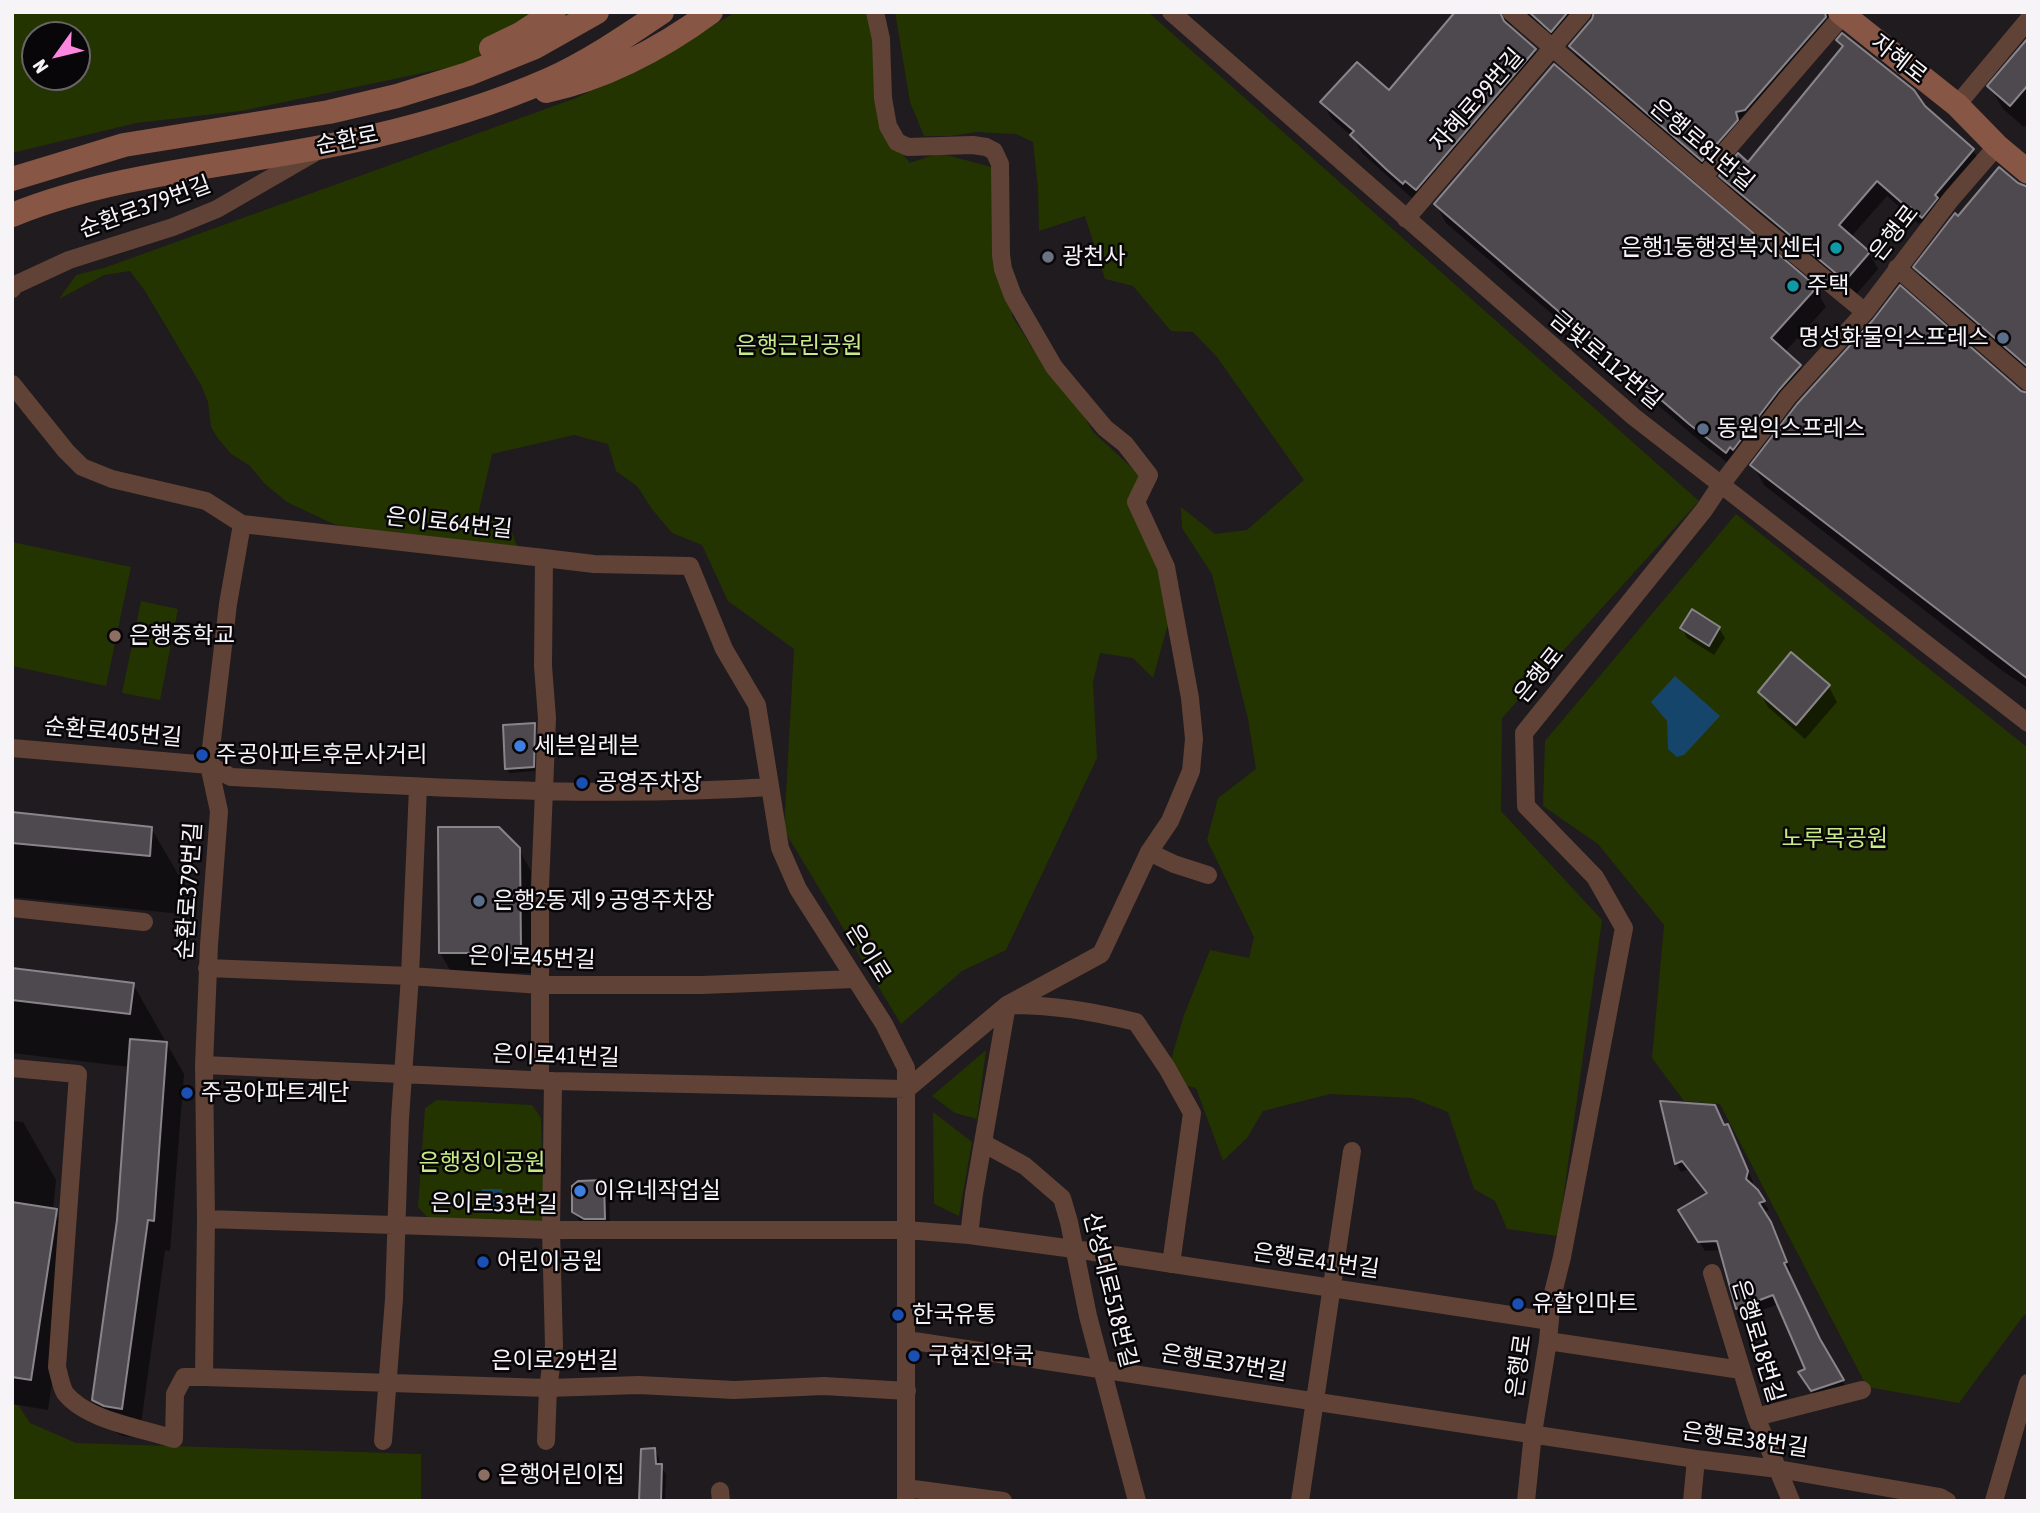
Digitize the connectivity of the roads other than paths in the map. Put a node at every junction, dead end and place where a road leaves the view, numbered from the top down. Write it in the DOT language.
graph roads {
  1 [pos="554,12"];
  2 [pos="597,12"];
  3 [pos="662,12"];
  4 [pos="711,12"];
  5 [pos="875,12"];
  6 [pos="1171,12"];
  7 [pos="1511,12"];
  8 [pos="1583,12"];
  9 [pos="1841,14"];
  10 [pos="2028,20"];
  11 [pos="1554,48"];
  12 [pos="397,96"];
  13 [pos="484,105"];
  14 [pos="1957,105"];
  15 [pos="329,144"];
  16 [pos="1997,146"];
  17 [pos="2028,172"];
  18 [pos="1703,177"];
  19 [pos="12,178"];
  20 [pos="12,215"];
  21 [pos="1406,219"];
  22 [pos="1897,268"];
  23 [pos="12,289"];
  24 [pos="1865,312"];
  25 [pos="2028,382"];
  26 [pos="12,384"];
  27 [pos="1720,486"];
  28 [pos="242,524"];
  29 [pos="544,558"];
  30 [pos="757,705"];
  31 [pos="2028,723"];
  32 [pos="12,748"];
  33 [pos="209,765"];
  34 [pos="418,787"];
  35 [pos="770,787"];
  36 [pos="542,792"];
  37 [pos="1149,852"];
  38 [pos="1208,875"];
  39 [pos="12,908"];
  40 [pos="144,922"];
  41 [pos="207,968"];
  42 [pos="410,976"];
  43 [pos="854,979"];
  44 [pos="541,985"];
  45 [pos="1007,1005"];
  46 [pos="204,1065"];
  47 [pos="12,1068"];
  48 [pos="403,1072"];
  49 [pos="547,1081"];
  50 [pos="907,1089"];
  51 [pos="983,1143"];
  52 [pos="1352,1152"];
  53 [pos="206,1219"];
  54 [pos="395,1227"];
  55 [pos="551,1230"];
  56 [pos="906,1230"];
  57 [pos="969,1236"];
  58 [pos="1074,1249"];
  59 [pos="1171,1264"];
  60 [pos="1712,1273"];
  61 [pos="1331,1288"];
  62 [pos="1550,1321"];
  63 [pos="906,1340"];
  64 [pos="1548,1341"];
  65 [pos="1103,1368"];
  66 [pos="1741,1370"];
  67 [pos="204,1377"];
  68 [pos="2028,1383"];
  69 [pos="386,1384"];
  70 [pos="548,1388"];
  71 [pos="1862,1390"];
  72 [pos="906,1391"];
  73 [pos="1314,1402"];
  74 [pos="1756,1418"];
  75 [pos="1534,1433"];
  76 [pos="383,1441"];
  77 [pos="546,1441"];
  78 [pos="1696,1459"];
  79 [pos="1778,1469"];
  80 [pos="906,1494"];
  81 [pos="1003,1501"];
  82 [pos="1137,1501"];
  83 [pos="1300,1501"];
  84 [pos="1526,1501"];
  85 [pos="1692,1501"];
  86 [pos="1791,1501"];
  87 [pos="1947,1501"];
  88 [pos="1994,1501"];
  1 -- 12 [label="main road"];
  2 -- 12 [label="main road, 순환로"];
  3 -- 13 [label="main road, 순환로"];
  4 -- 13 [label="main road"];
  5 -- 37 [label="street"];
  6 -- 21 [label="street, 금빛로112번길"];
  7 -- 11 [label="street, 은행로81번길"];
  8 -- 11 [label="street, 자혜로99번길"];
  9 -- 14 [label="main road, 자혜로"];
  9 -- 18 [label="street"];
  10 -- 14 [label="street"];
  11 -- 18 [label="street, 은행로81번길"];
  11 -- 21 [label="street, 자혜로99번길"];
  12 -- 19 [label="main road, 순환로"];
  13 -- 15 [label="main road, 순환로"];
  14 -- 16 [label="main road, 자혜로"];
  15 -- 20 [label="main road, 순환로"];
  15 -- 23 [label="street, 순환로379번길"];
  16 -- 17 [label="main road, 자혜로"];
  16 -- 22 [label="street, 은행로"];
  18 -- 24 [label="street, 은행로81번길"];
  21 -- 27 [label="street, 금빛로112번길"];
  22 -- 24 [label="street, 은행로"];
  22 -- 25 [label="street"];
  24 -- 27 [label="street, 은행로"];
  26 -- 28 [label="street"];
  27 -- 31 [label="street, 금빛로112번길"];
  27 -- 62 [label="street, 은행로"];
  28 -- 29 [label="street, 은이로64번길"];
  28 -- 33 [label="street, 순환로379번길"];
  29 -- 30 [label="street, 은이로64번길"];
  29 -- 36 [label="street"];
  30 -- 35 [label="street, 은이로"];
  32 -- 33 [label="street, 순환로405번길"];
  33 -- 34 [label="street, 순환로405번길"];
  33 -- 41 [label="street, 순환로379번길"];
  34 -- 36 [label="street, 순환로405번길"];
  34 -- 42 [label="street"];
  35 -- 36 [label="street, 순환로405번길"];
  35 -- 43 [label="street, 은이로"];
  36 -- 44 [label="street"];
  37 -- 38 [label="street"];
  37 -- 45 [label="street"];
  39 -- 40 [label="street"];
  41 -- 42 [label="street, 은이로45번길"];
  41 -- 46 [label="street, 순환로379번길"];
  42 -- 44 [label="street, 은이로45번길"];
  42 -- 48 [label="street"];
  43 -- 44 [label="street, 은이로45번길"];
  43 -- 50 [label="street, 은이로"];
  44 -- 49 [label="street"];
  45 -- 50 [label="street"];
  45 -- 51 [label="street"];
  45 -- 59 [label="street"];
  46 -- 48 [label="street, 은이로41번길"];
  46 -- 53 [label="street, 순환로379번길"];
  47 -- 67 [label="street"];
  48 -- 49 [label="street, 은이로41번길"];
  48 -- 54 [label="street"];
  49 -- 50 [label="street, 은이로41번길"];
  49 -- 55 [label="street"];
  50 -- 56 [label="street, 은이로"];
  51 -- 57 [label="street"];
  51 -- 58 [label="street, 산성대로518번길"];
  52 -- 61 [label="street"];
  53 -- 54 [label="street, 은이로33번길"];
  53 -- 67 [label="street, 순환로379번길"];
  54 -- 55 [label="street, 은이로33번길"];
  54 -- 69 [label="street"];
  55 -- 56 [label="street, 은이로33번길"];
  55 -- 70 [label="street"];
  56 -- 57 [label="street"];
  56 -- 63 [label="street, 은이로"];
  57 -- 58 [label="street"];
  58 -- 59 [label="street, 은행로41번길"];
  58 -- 65 [label="street, 산성대로518번길"];
  59 -- 61 [label="street, 은행로41번길"];
  60 -- 66 [label="street, 은행로18번길"];
  61 -- 62 [label="street, 은행로41번길"];
  61 -- 73 [label="street"];
  62 -- 64 [label="street, 은행로"];
  63 -- 65 [label="street, 은행로37번길"];
  63 -- 72 [label="street, 은이로"];
  64 -- 66 [label="street"];
  64 -- 75 [label="street, 은행로"];
  65 -- 73 [label="street, 은행로37번길"];
  65 -- 82 [label="street, 산성대로518번길"];
  66 -- 74 [label="street, 은행로18번길"];
  67 -- 69 [label="street, 은이로29번길"];
  68 -- 88 [label="street"];
  69 -- 70 [label="street, 은이로29번길"];
  69 -- 76 [label="street"];
  70 -- 72 [label="street, 은이로29번길"];
  70 -- 77 [label="street"];
  71 -- 74 [label="street"];
  72 -- 80 [label="street, 은이로"];
  73 -- 75 [label="street, 은행로37번길"];
  73 -- 83 [label="street"];
  74 -- 79 [label="street, 은행로18번길"];
  75 -- 78 [label="street, 은행로38번길"];
  75 -- 84 [label="street, 은행로"];
  78 -- 79 [label="street, 은행로38번길"];
  78 -- 85 [label="street"];
  79 -- 86 [label="street, 은행로18번길"];
  79 -- 87 [label="street, 은행로38번길"];
  80 -- 81 [label="street, 은이로"];
}
